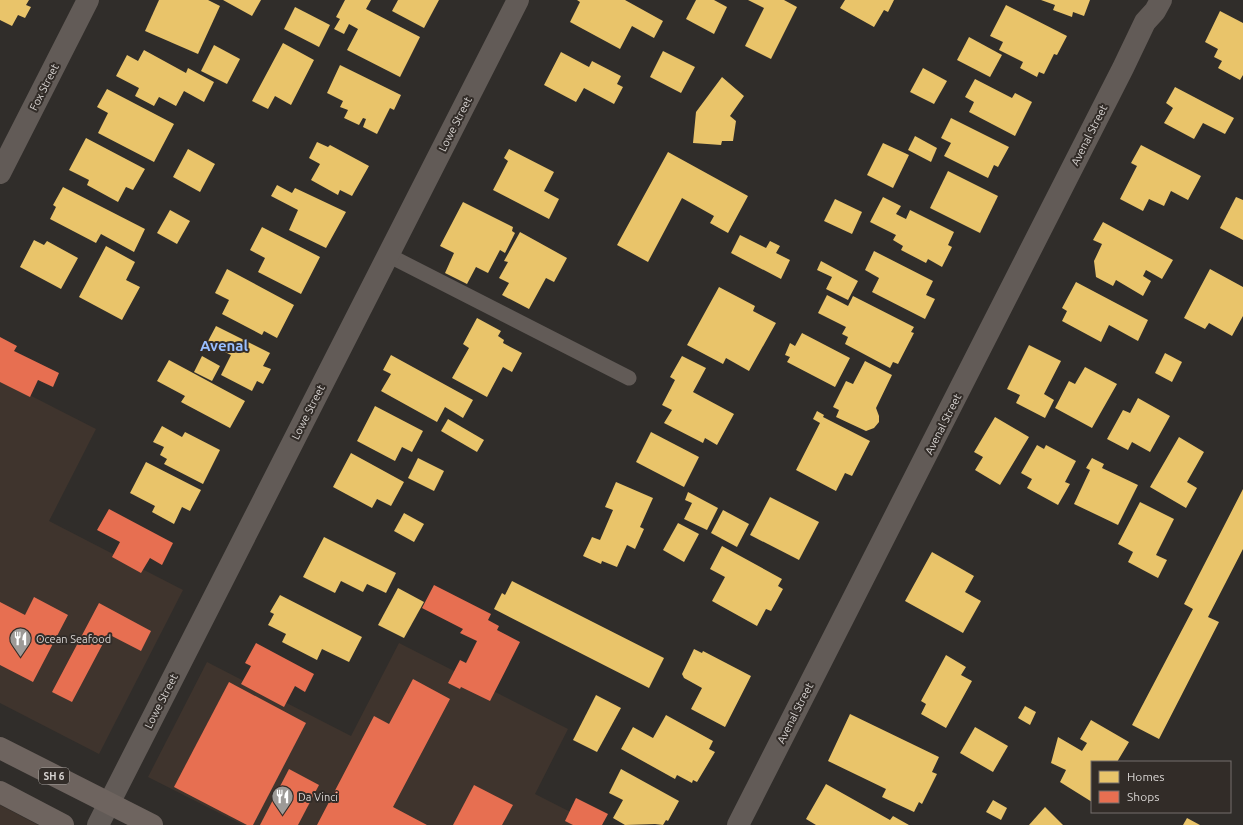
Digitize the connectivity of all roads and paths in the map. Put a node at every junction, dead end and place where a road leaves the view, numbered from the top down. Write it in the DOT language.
graph roads {
  1 [pos="88,0"];
  2 [pos="518,0"];
  3 [pos="1147,0"];
  4 [pos="1161,0"];
  5 [pos="1145,22"];
  6 [pos="0,173"];
  7 [pos="388,255"];
  8 [pos="629,378"];
  9 [pos="0,748"];
  10 [pos="0,792"];
  11 [pos="109,803"];
  12 [pos="63,825"];
  13 [pos="98,825"];
  14 [pos="152,825"];
  15 [pos="738,825"];
  1 -- 6 [label="street, Fox Street"];
  2 -- 7 [label="street, Lowe Street"];
  3 -- 5 [label="street, Avenal Street"];
  4 -- 5 [label="street, Avenal Street"];
  5 -- 15 [label="street, Avenal Street"];
  7 -- 8 [label="lane"];
  7 -- 11 [label="street, Lowe Street"];
  9 -- 11 [label="main road, SH 6"];
  10 -- 12 [label="main road"];
  11 -- 13 [label="street, Lowe Street"];
  11 -- 14 [label="main road, SH 6"];
}
